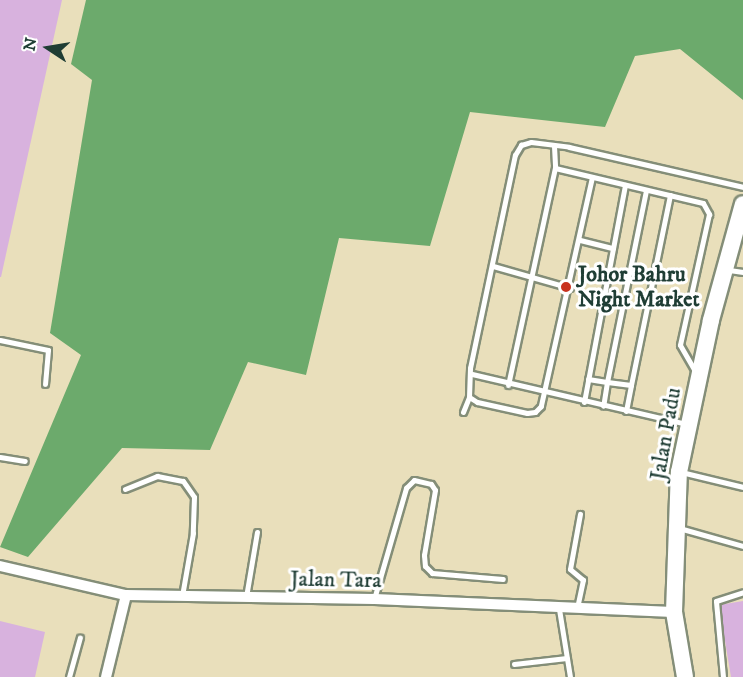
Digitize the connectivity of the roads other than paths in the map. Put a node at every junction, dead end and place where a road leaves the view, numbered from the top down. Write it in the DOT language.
graph roads {
  1 [pos="554,146"];
  2 [pos="555,168"];
  3 [pos="592,177"];
  4 [pos="625,185"];
  5 [pos="743,187"];
  6 [pos="646,190"];
  7 [pos="670,195"];
  8 [pos="743,204"];
  9 [pos="580,240"];
  10 [pos="613,248"];
  11 [pos="493,266"];
  12 [pos="724,269"];
  13 [pos="743,272"];
  14 [pos="531,278"];
  15 [pos="570,288"];
  16 [pos="0,340"];
  17 [pos="472,374"];
  18 [pos="699,378"];
  19 [pos="588,379"];
  20 [pos="607,382"];
  21 [pos="45,384"];
  22 [pos="508,385"];
  23 [pos="631,385"];
  24 [pos="546,393"];
  25 [pos="469,397"];
  26 [pos="584,402"];
  27 [pos="603,406"];
  28 [pos="626,411"];
  29 [pos="463,412"];
  30 [pos="689,424"];
  31 [pos="0,456"];
  32 [pos="25,461"];
  33 [pos="680,472"];
  34 [pos="743,487"];
  35 [pos="125,489"];
  36 [pos="580,514"];
  37 [pos="675,526"];
  38 [pos="257,532"];
  39 [pos="743,546"];
  40 [pos="0,566"];
  41 [pos="502,579"];
  42 [pos="743,592"];
  43 [pos="126,596"];
  44 [pos="182,596"];
  45 [pos="245,599"];
  46 [pos="374,599"];
  47 [pos="559,609"];
  48 [pos="577,610"];
  49 [pos="674,612"];
  50 [pos="80,637"];
  51 [pos="567,658"];
  52 [pos="514,664"];
  53 [pos="69,677"];
  54 [pos="106,677"];
  55 [pos="570,677"];
  56 [pos="685,677"];
  57 [pos="723,677"];
  1 -- 2 [label="lane"];
  1 -- 5 [label="lane"];
  1 -- 11 [label="lane"];
  2 -- 3 [label="lane"];
  2 -- 14 [label="lane"];
  3 -- 4 [label="lane"];
  3 -- 9 [label="lane"];
  4 -- 6 [label="lane"];
  4 -- 10 [label="lane"];
  6 -- 7 [label="lane"];
  6 -- 20 [label="lane"];
  7 -- 18 [label="lane"];
  7 -- 23 [label="lane"];
  8 -- 12 [label="street, Jalan Padu"];
  9 -- 10 [label="lane"];
  9 -- 15 [label="lane"];
  10 -- 19 [label="lane"];
  11 -- 14 [label="lane"];
  11 -- 17 [label="lane"];
  12 -- 13 [label="lane"];
  12 -- 18 [label="street, Jalan Padu"];
  14 -- 15 [label="lane"];
  14 -- 22 [label="lane"];
  15 -- 24 [label="lane"];
  16 -- 21 [label="lane"];
  17 -- 22 [label="lane"];
  17 -- 25 [label="lane"];
  18 -- 30 [label="street, Jalan Padu"];
  19 -- 20 [label="lane"];
  19 -- 26 [label="lane"];
  20 -- 23 [label="lane"];
  20 -- 27 [label="lane"];
  22 -- 24 [label="lane"];
  23 -- 28 [label="lane"];
  24 -- 25 [label="lane"];
  24 -- 26 [label="lane"];
  25 -- 29 [label="lane"];
  26 -- 27 [label="lane"];
  27 -- 28 [label="lane"];
  28 -- 30 [label="lane"];
  30 -- 33 [label="street, Jalan Padu"];
  31 -- 32 [label="lane"];
  33 -- 34 [label="lane"];
  33 -- 37 [label="street, Jalan Padu"];
  35 -- 44 [label="lane"];
  36 -- 48 [label="lane"];
  37 -- 39 [label="lane"];
  37 -- 49 [label="street, Jalan Padu"];
  38 -- 45 [label="lane"];
  40 -- 43 [label="street, Jalan Tara"];
  41 -- 46 [label="lane"];
  42 -- 57 [label="lane"];
  43 -- 44 [label="street, Jalan Tara"];
  43 -- 54 [label="street"];
  44 -- 45 [label="street, Jalan Tara"];
  45 -- 46 [label="street, Jalan Tara"];
  46 -- 47 [label="street, Jalan Tara"];
  47 -- 48 [label="street, Jalan Tara"];
  47 -- 51 [label="lane"];
  48 -- 49 [label="street, Jalan Tara"];
  49 -- 56 [label="street, Jalan Padu"];
  50 -- 53 [label="lane"];
  51 -- 52 [label="lane"];
  51 -- 55 [label="lane"];
}
